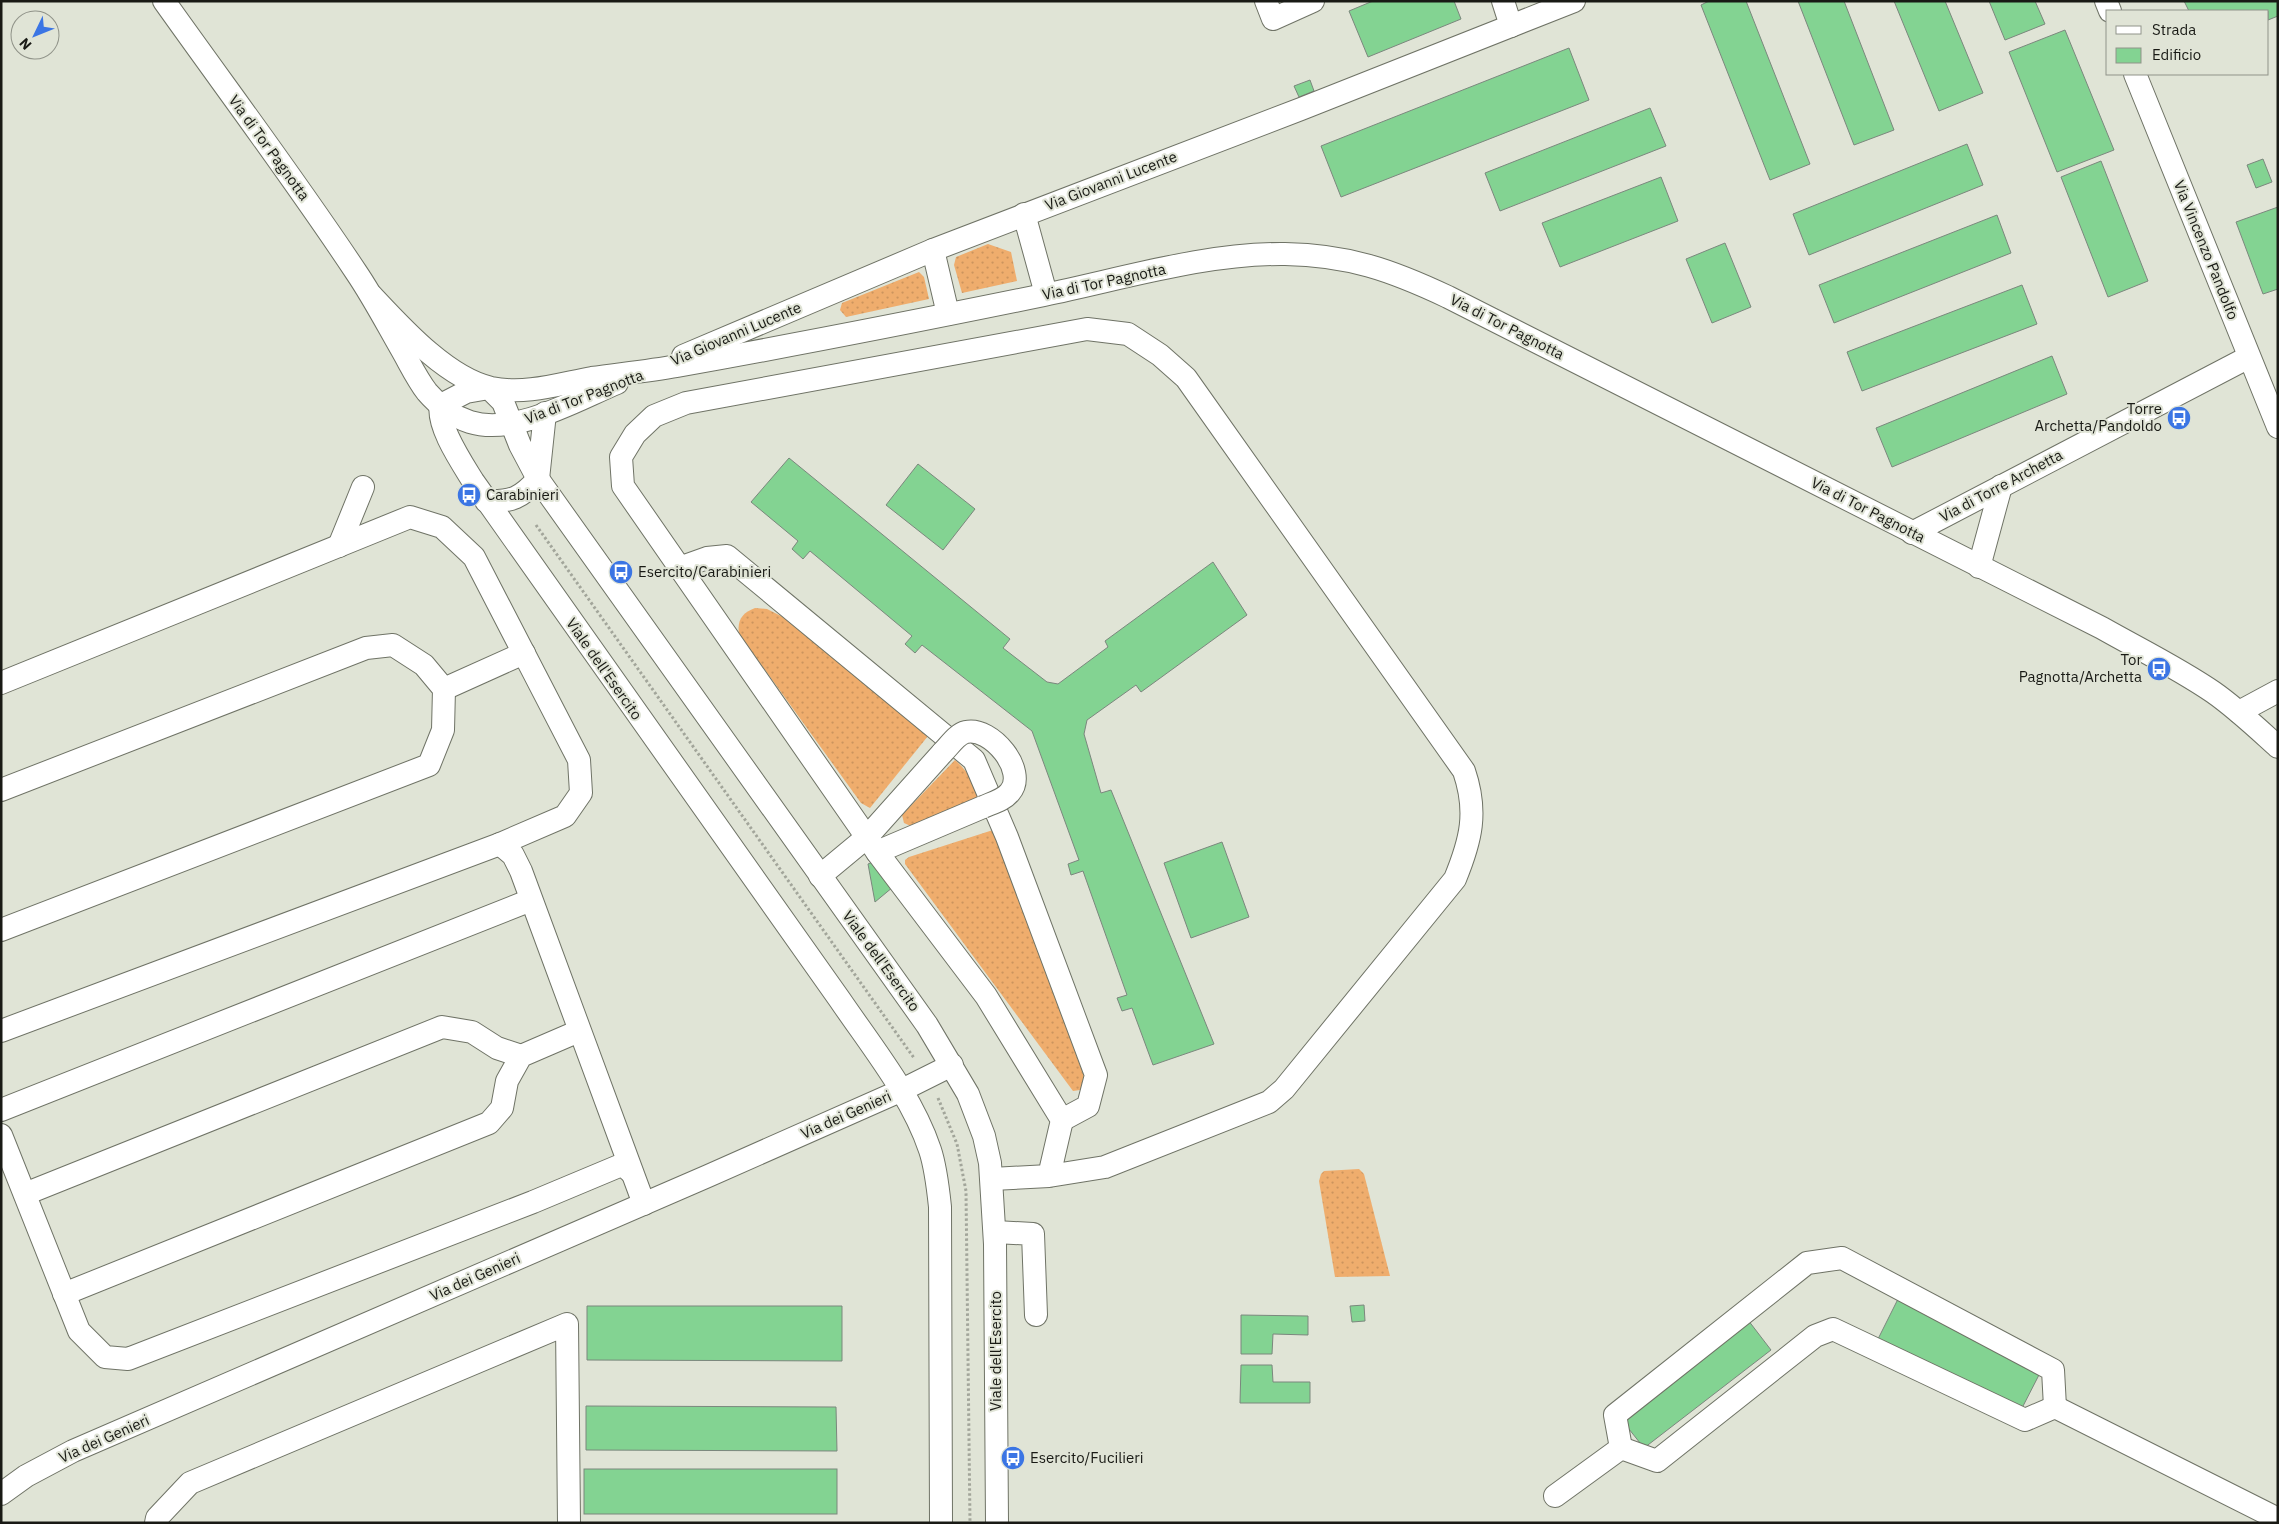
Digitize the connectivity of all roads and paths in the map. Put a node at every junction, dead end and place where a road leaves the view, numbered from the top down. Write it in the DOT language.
graph roads {
  1 [pos="164,1"];
  2 [pos="1266,1"];
  3 [pos="1313,1"];
  4 [pos="1503,1"];
  5 [pos="1574,1"];
  6 [pos="1511,26"];
  7 [pos="2135,75"];
  8 [pos="1024,214"];
  9 [pos="933,250"];
  10 [pos="1046,294"];
  11 [pos="372,296"];
  12 [pos="948,314"];
  13 [pos="2249,356"];
  14 [pos="652,371"];
  15 [pos="489,388"];
  16 [pos="442,405"];
  17 [pos="545,413"];
  18 [pos="512,424"];
  19 [pos="2278,427"];
  20 [pos="538,479"];
  21 [pos="2002,486"];
  22 [pos="363,487"];
  23 [pos="486,501"];
  24 [pos="536,525"];
  25 [pos="1912,533"];
  26 [pos="339,546"];
  27 [pos="1979,567"];
  28 [pos="679,568"];
  29 [pos="524,653"];
  30 [pos="1,683"];
  31 [pos="444,689"];
  32 [pos="2278,691"];
  33 [pos="2240,712"];
  34 [pos="2278,747"];
  35 [pos="1,790"];
  36 [pos="500,844"];
  37 [pos="872,844"];
  38 [pos="820,876"];
  39 [pos="531,900"];
  40 [pos="1,930"];
  41 [pos="1,1031"];
  42 [pos="579,1031"];
  43 [pos="521,1056"];
  44 [pos="914,1058"];
  45 [pos="952,1064"];
  46 [pos="900,1091"];
  47 [pos="938,1098"];
  48 [pos="1,1110"];
  49 [pos="1062,1120"];
  50 [pos="1,1135"];
  51 [pos="632,1173"];
  52 [pos="1049,1176"];
  53 [pos="992,1178"];
  54 [pos="25,1194"];
  55 [pos="644,1204"];
  56 [pos="995,1232"];
  57 [pos="64,1294"];
  58 [pos="1036,1315"];
  59 [pos="2055,1407"];
  60 [pos="1621,1448"];
  61 [pos="1,1494"];
  62 [pos="1555,1496"];
  63 [pos="2278,1519"];
  64 [pos="156,1523"];
  65 [pos="569,1523"];
  66 [pos="942,1523"];
  67 [pos="970,1523"];
  68 [pos="997,1523"];
  1 -- 11 [label="street, Via di Tor Pagnotta"];
  2 -- 3 [label="street"];
  4 -- 6 [label="street"];
  5 -- 6 [label="street, Via Giovanni Lucente"];
  6 -- 8 [label="street, Via Giovanni Lucente"];
  7 -- 13 [label="street, Via Vincenzo Pandolfo"];
  8 -- 9 [label="street, Via Giovanni Lucente"];
  8 -- 10 [label="street"];
  9 -- 12 [label="street"];
  9 -- 14 [label="street, Via Giovanni Lucente"];
  10 -- 12 [label="street, Via di Tor Pagnotta"];
  10 -- 25 [label="street, Via di Tor Pagnotta"];
  11 -- 15 [label="street, Via di Tor Pagnotta"];
  11 -- 16 [label="street, Via di Tor Pagnotta"];
  12 -- 14 [label="street, Via di Tor Pagnotta"];
  13 -- 19 [label="street, Via Vincenzo Pandolfo"];
  13 -- 21 [label="street, Via di Torre Archetta"];
  14 -- 15 [label="street, Via di Tor Pagnotta"];
  14 -- 17 [label="street, Via di Tor Pagnotta"];
  15 -- 16 [label="street"];
  15 -- 18 [label="street, Viale dell'Esercito"];
  16 -- 18 [label="street, Via di Tor Pagnotta"];
  16 -- 23 [label="street, Viale dell'Esercito"];
  17 -- 18 [label="street, Via di Tor Pagnotta"];
  17 -- 20 [label="street"];
  18 -- 20 [label="street, Viale dell'Esercito"];
  20 -- 23 [label="street"];
  20 -- 38 [label="street, Viale dell'Esercito"];
  21 -- 25 [label="street, Via di Torre Archetta"];
  21 -- 27 [label="street"];
  22 -- 26 [label="street"];
  23 -- 46 [label="street, Viale dell'Esercito"];
  24 -- 44 [label="path, Viale dell'Esercito"];
  25 -- 27 [label="street, Via di Tor Pagnotta"];
  26 -- 29 [label="street"];
  26 -- 30 [label="street"];
  27 -- 33 [label="street, Via di Tor Pagnotta"];
  28 -- 37 [label="street"];
  28 -- 49 [label="street"];
  28 -- 52 [label="street"];
  29 -- 31 [label="street"];
  29 -- 36 [label="street"];
  31 -- 35 [label="street"];
  31 -- 40 [label="street"];
  32 -- 33 [label="street"];
  33 -- 34 [label="street, Via di Tor Pagnotta"];
  36 -- 39 [label="street"];
  36 -- 41 [label="street"];
  37 -- 37 [label="street, bridge"];
  37 -- 38 [label="street"];
  37 -- 49 [label="street"];
  38 -- 45 [label="street, Viale dell'Esercito"];
  39 -- 42 [label="street"];
  39 -- 48 [label="street"];
  42 -- 43 [label="street"];
  42 -- 51 [label="street"];
  43 -- 54 [label="street"];
  43 -- 57 [label="street"];
  45 -- 46 [label="street, Via dei Genieri"];
  45 -- 53 [label="street, Viale dell'Esercito"];
  46 -- 55 [label="street, Via dei Genieri"];
  46 -- 66 [label="street, Viale dell'Esercito"];
  47 -- 67 [label="path, Viale dell'Esercito"];
  49 -- 52 [label="street"];
  50 -- 54 [label="street"];
  51 -- 55 [label="street"];
  51 -- 57 [label="street"];
  52 -- 53 [label="street"];
  53 -- 56 [label="street, Viale dell'Esercito"];
  54 -- 57 [label="street"];
  55 -- 61 [label="street, Via dei Genieri"];
  56 -- 58 [label="street"];
  56 -- 68 [label="street, Viale dell'Esercito"];
  59 -- 60 [label="street"];
  59 -- 60 [label="street"];
  59 -- 63 [label="street"];
  60 -- 62 [label="street"];
  64 -- 65 [label="street"];
}
